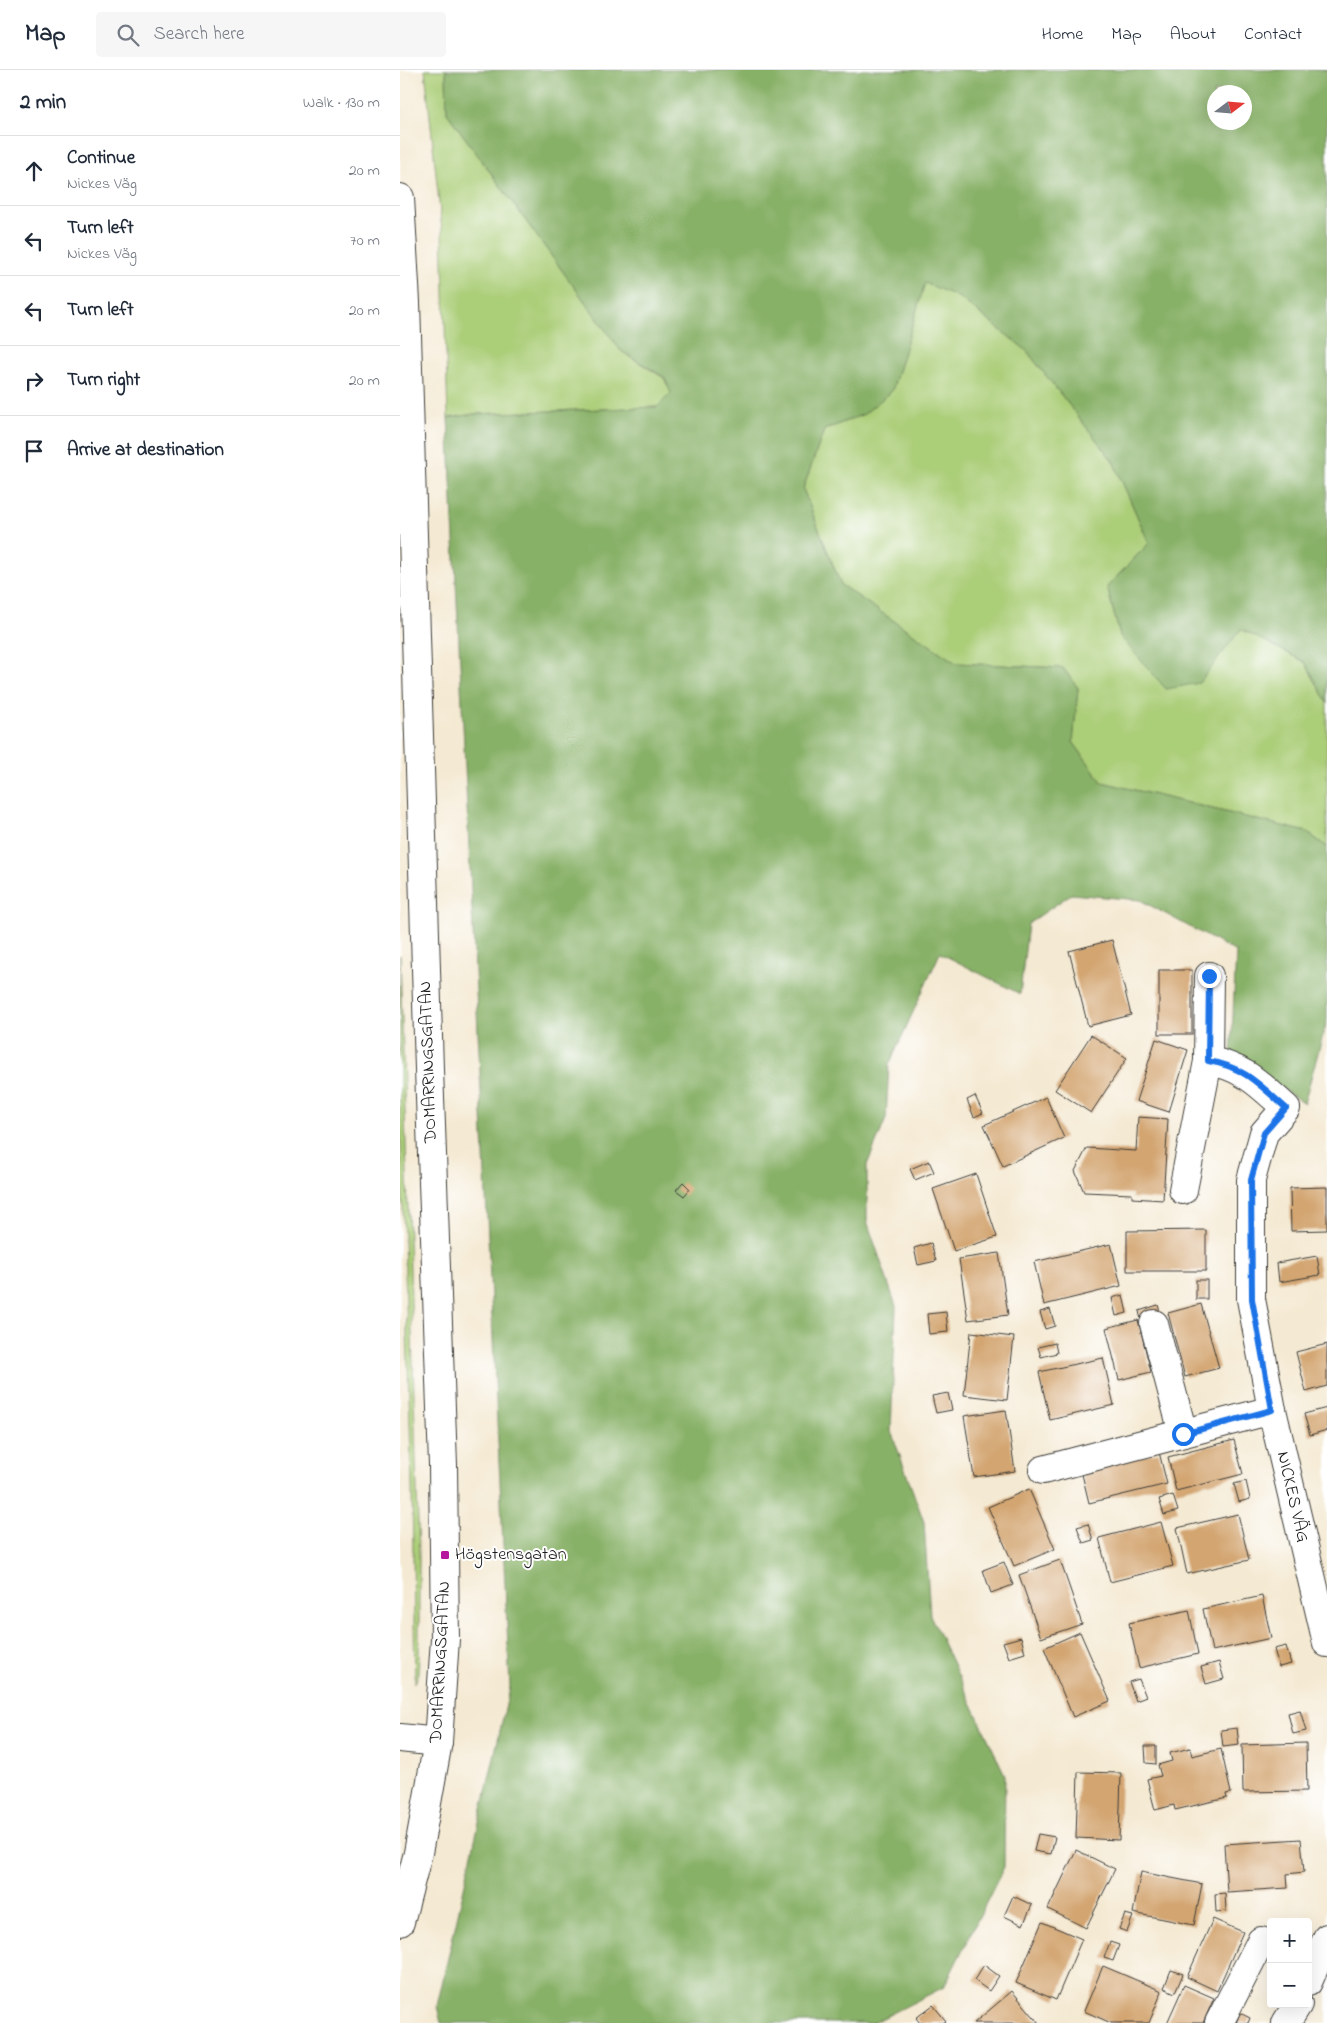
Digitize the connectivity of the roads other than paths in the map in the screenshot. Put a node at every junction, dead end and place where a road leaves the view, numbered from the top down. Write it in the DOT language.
graph roads {
  1 [pos="400,198"];
  2 [pos="403,302"];
  3 [pos="1209,976"];
  4 [pos="1208,1061"];
  5 [pos="1182,1190"];
  6 [pos="1154,1324"];
  7 [pos="1272,1410"];
  8 [pos="1183,1434"];
  9 [pos="1043,1470"];
  10 [pos="1327,1643"];
  11 [pos="400,1738"];
  12 [pos="438,1742"];
  13 [pos="400,1922"];
  14 [pos="1327,1938"];
  15 [pos="1261,1941"];
  16 [pos="1312,1973"];
  17 [pos="1295,2008"];
  18 [pos="1219,2023"];
  19 [pos="1286,2023"];
  1 -- 2 [label="street, DOMARRINGSGATAN"];
  2 -- 12 [label="street, DOMARRINGSGATAN"];
  3 -- 4 [label="street"];
  4 -- 5 [label="street"];
  4 -- 7 [label="street, NICKES VÄG"];
  6 -- 8 [label="street"];
  7 -- 8 [label="street"];
  7 -- 10 [label="street, NICKES VÄG"];
  8 -- 9 [label="street"];
  11 -- 12 [label="street"];
  12 -- 13 [label="street, DOMARRINGSGATAN"];
  14 -- 16 [label="street"];
  15 -- 18 [label="street"];
  17 -- 19 [label="street"];
}
